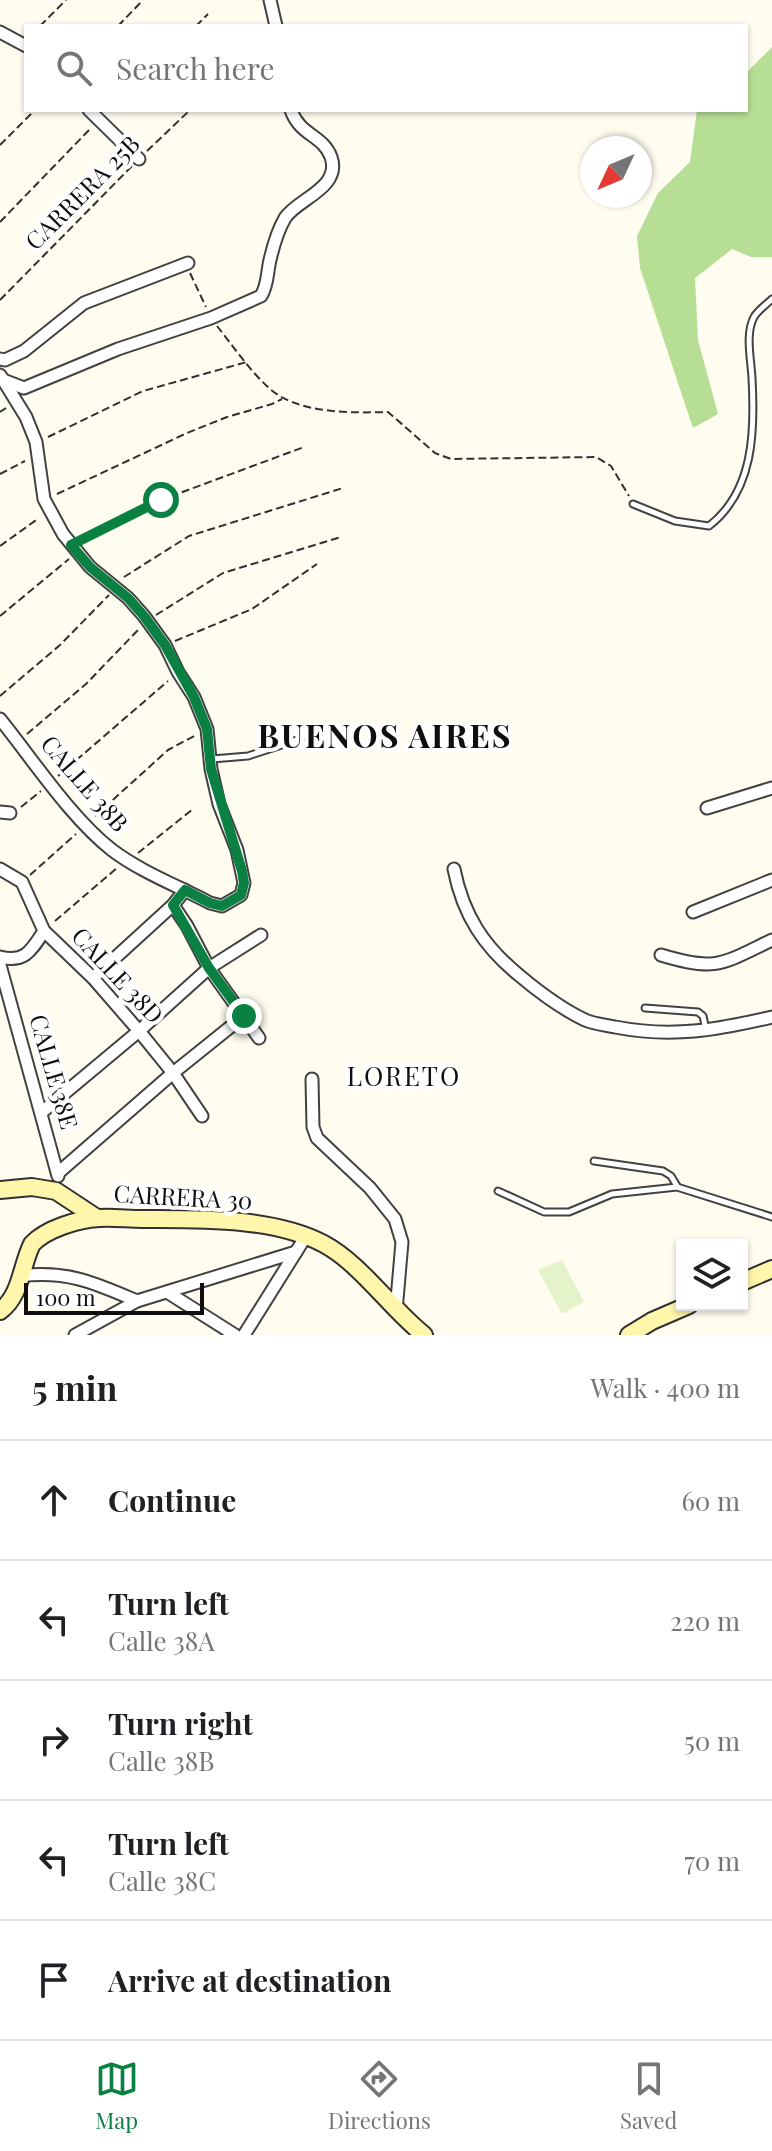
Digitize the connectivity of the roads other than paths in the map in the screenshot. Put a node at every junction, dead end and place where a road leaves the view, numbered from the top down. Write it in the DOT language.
graph roads {
  1 [pos="270,0"];
  2 [pos="276,24"];
  3 [pos="0,32"];
  4 [pos="24,45"];
  5 [pos="91,112"];
  6 [pos="292,112"];
  7 [pos="139,159"];
  8 [pos="188,263"];
  9 [pos="772,299"];
  10 [pos="0,359"];
  11 [pos="1,377"];
  12 [pos="633,504"];
  13 [pos="0,719"];
  14 [pos="300,739"];
  15 [pos="210,759"];
  16 [pos="772,788"];
  17 [pos="707,808"];
  18 [pos="0,869"];
  19 [pos="454,869"];
  20 [pos="772,880"];
  21 [pos="185,890"];
  22 [pos="173,905"];
  23 [pos="693,912"];
  24 [pos="44,931"];
  25 [pos="261,935"];
  26 [pos="772,940"];
  27 [pos="661,955"];
  28 [pos="0,957"];
  29 [pos="0,965"];
  30 [pos="209,968"];
  31 [pos="93,978"];
  32 [pos="645,1008"];
  33 [pos="244,1016"];
  34 [pos="772,1017"];
  35 [pos="139,1031"];
  36 [pos="706,1031"];
  37 [pos="259,1038"];
  38 [pos="173,1073"];
  39 [pos="312,1079"];
  40 [pos="42,1112"];
  41 [pos="202,1116"];
  42 [pos="594,1161"];
  43 [pos="58,1173"];
  44 [pos="677,1187"];
  45 [pos="0,1190"];
  46 [pos="498,1191"];
  47 [pos="60,1194"];
  48 [pos="772,1217"];
  49 [pos="97,1218"];
  50 [pos="59,1228"];
  51 [pos="306,1236"];
  52 [pos="296,1252"];
  53 [pos="772,1269"];
  54 [pos="27,1273"];
  55 [pos="748,1279"];
  56 [pos="167,1292"];
  57 [pos="137,1301"];
  58 [pos="0,1311"];
  59 [pos="396,1311"];
  60 [pos="677,1311"];
  61 [pos="632,1334"];
  62 [pos="75,1335"];
  63 [pos="235,1335"];
  64 [pos="244,1335"];
  65 [pos="424,1335"];
  1 -- 2 [label="street"];
  3 -- 4 [label="street"];
  5 -- 7 [label="street"];
  6 -- 11 [label="street"];
  8 -- 10 [label="street"];
  9 -- 12 [label="lane"];
  11 -- 15 [label="street"];
  13 -- 21 [label="street, CALLE 38B"];
  14 -- 15 [label="lane"];
  15 -- 21 [label="street, CALLE 38B"];
  16 -- 17 [label="street"];
  18 -- 24 [label="street, CALLE 38D"];
  19 -- 36 [label="street"];
  20 -- 23 [label="street"];
  21 -- 22 [label="street"];
  22 -- 30 [label="street"];
  22 -- 31 [label="street"];
  24 -- 28 [label="street"];
  24 -- 31 [label="street, CALLE 38D"];
  25 -- 30 [label="street"];
  26 -- 27 [label="street"];
  29 -- 40 [label="street, CALLE 38E"];
  30 -- 33 [label="street"];
  30 -- 35 [label="street"];
  31 -- 35 [label="street, CALLE 38D"];
  32 -- 36 [label="lane"];
  33 -- 37 [label="street"];
  33 -- 38 [label="street"];
  34 -- 36 [label="street"];
  35 -- 38 [label="street, CALLE 38D"];
  35 -- 40 [label="street"];
  38 -- 41 [label="street, CALLE 38D"];
  38 -- 43 [label="street"];
  39 -- 59 [label="street"];
  40 -- 43 [label="street, CALLE 38E"];
  42 -- 44 [label="lane"];
  43 -- 47 [label="street, CALLE 38E"];
  44 -- 46 [label="lane"];
  44 -- 48 [label="lane"];
  45 -- 47 [label="street"];
  47 -- 49 [label="street"];
  47 -- 50 [label="street"];
  49 -- 50 [label="street, CARRERA 30"];
  49 -- 51 [label="street, CARRERA 30"];
  50 -- 54 [label="street, CARRERA 30"];
  51 -- 52 [label="street"];
  51 -- 59 [label="street, CARRERA 30"];
  52 -- 56 [label="street"];
  52 -- 64 [label="street"];
  53 -- 55 [label="street"];
  54 -- 57 [label="street"];
  54 -- 58 [label="street, CARRERA 30"];
  56 -- 57 [label="street"];
  56 -- 63 [label="street"];
  57 -- 62 [label="street"];
  59 -- 65 [label="street, CARRERA 30"];
  60 -- 61 [label="street"];
}
